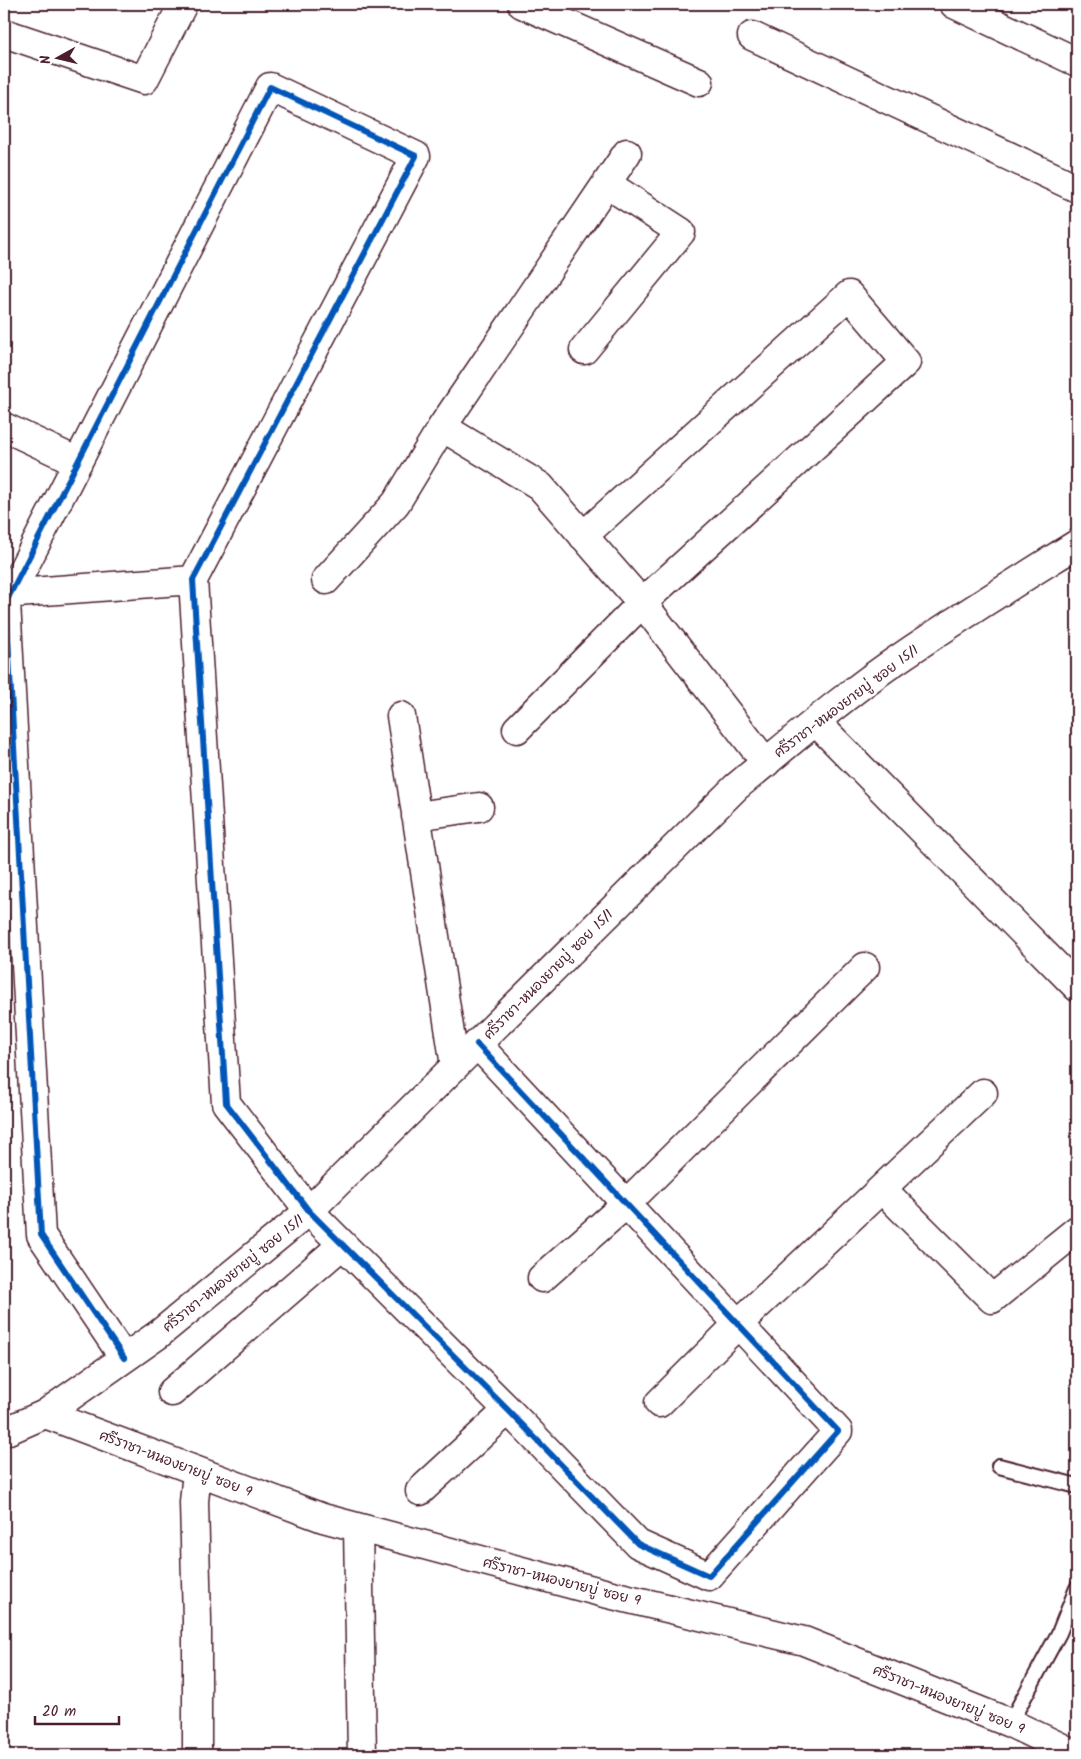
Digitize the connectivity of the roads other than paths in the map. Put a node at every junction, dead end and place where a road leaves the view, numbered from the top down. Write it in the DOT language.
graph roads {
  1 [pos="183,4"];
  2 [pos="522,4"];
  3 [pos="954,4"];
  4 [pos="4,34"];
  5 [pos="752,36"];
  6 [pos="1077,62"];
  7 [pos="699,82"];
  8 [pos="627,154"];
  9 [pos="607,184"];
  10 [pos="1077,188"];
  11 [pos="584,350"];
  12 [pos="4,427"];
  13 [pos="442,427"];
  14 [pos="78,462"];
  15 [pos="583,536"];
  16 [pos="1077,544"];
  17 [pos="193,580"];
  18 [pos="326,580"];
  19 [pos="7,595"];
  20 [pos="642,603"];
  21 [pos="402,716"];
  22 [pos="816,722"];
  23 [pos="517,728"];
  24 [pos="766,763"];
  25 [pos="479,807"];
  26 [pos="416,816"];
  27 [pos="864,967"];
  28 [pos="1077,987"];
  29 [pos="477,1044"];
  30 [pos="455,1066"];
  31 [pos="983,1093"];
  32 [pos="882,1189"];
  33 [pos="626,1204"];
  34 [pos="309,1211"];
  35 [pos="1077,1230"];
  36 [pos="342,1245"];
  37 [pos="542,1278"];
  38 [pos="738,1324"];
  39 [pos="124,1358"];
  40 [pos="172,1392"];
  41 [pos="659,1403"];
  42 [pos="508,1410"];
  43 [pos="45,1414"];
  44 [pos="4,1432"];
  45 [pos="999,1466"];
  46 [pos="197,1471"];
  47 [pos="1077,1486"];
  48 [pos="420,1491"];
  49 [pos="358,1528"];
  50 [pos="1077,1588"];
  51 [pos="1010,1723"];
  52 [pos="197,1755"];
  53 [pos="362,1755"];
  54 [pos="1077,1755"];
  1 -- 4 [label="street"];
  2 -- 7 [label="street"];
  3 -- 6 [label="street"];
  5 -- 10 [label="street"];
  8 -- 9 [label="street"];
  9 -- 11 [label="street"];
  9 -- 13 [label="street"];
  12 -- 14 [label="street"];
  13 -- 15 [label="street"];
  13 -- 18 [label="street"];
  14 -- 17 [label="street"];
  14 -- 19 [label="street"];
  15 -- 20 [label="street"];
  15 -- 20 [label="street"];
  16 -- 22 [label="street, ศรีราชา-หนองยายบู่ ซอย 15/1"];
  17 -- 19 [label="street"];
  17 -- 34 [label="street"];
  19 -- 39 [label="street"];
  20 -- 23 [label="street"];
  20 -- 24 [label="street"];
  21 -- 26 [label="street"];
  22 -- 24 [label="street, ศรีราชา-หนองยายบู่ ซอย 15/1"];
  22 -- 28 [label="street"];
  24 -- 29 [label="street, ศรีราชา-หนองยายบู่ ซอย 15/1"];
  25 -- 26 [label="street"];
  26 -- 30 [label="street"];
  27 -- 33 [label="street"];
  29 -- 30 [label="street, ศรีราชา-หนองยายบู่ ซอย 15/1"];
  29 -- 33 [label="street"];
  30 -- 34 [label="street, ศรีราชา-หนองยายบู่ ซอย 15/1"];
  31 -- 32 [label="street"];
  32 -- 35 [label="street"];
  32 -- 38 [label="street"];
  33 -- 37 [label="street"];
  33 -- 38 [label="street"];
  34 -- 36 [label="street"];
  34 -- 39 [label="street, ศรีราชา-หนองยายบู่ ซอย 15/1"];
  36 -- 40 [label="street"];
  36 -- 42 [label="street"];
  38 -- 41 [label="street"];
  38 -- 42 [label="street"];
  39 -- 43 [label="street, ศรีราชา-หนองยายบู่ ซอย 15/1"];
  42 -- 48 [label="street"];
  43 -- 44 [label="street, ศรีราชา-หนองยายบู่ ซอย 15/1"];
  43 -- 46 [label="street, ศรีราชา-หนองยายบู่ ซอย 9"];
  45 -- 47 [label="lane"];
  46 -- 49 [label="street, ศรีราชา-หนองยายบู่ ซอย 9"];
  46 -- 52 [label="street"];
  49 -- 51 [label="street, ศรีราชา-หนองยายบู่ ซอย 9"];
  49 -- 53 [label="street"];
  50 -- 51 [label="lane"];
  51 -- 54 [label="street, ศรีราชา-หนองยายบู่ ซอย 9"];
}
